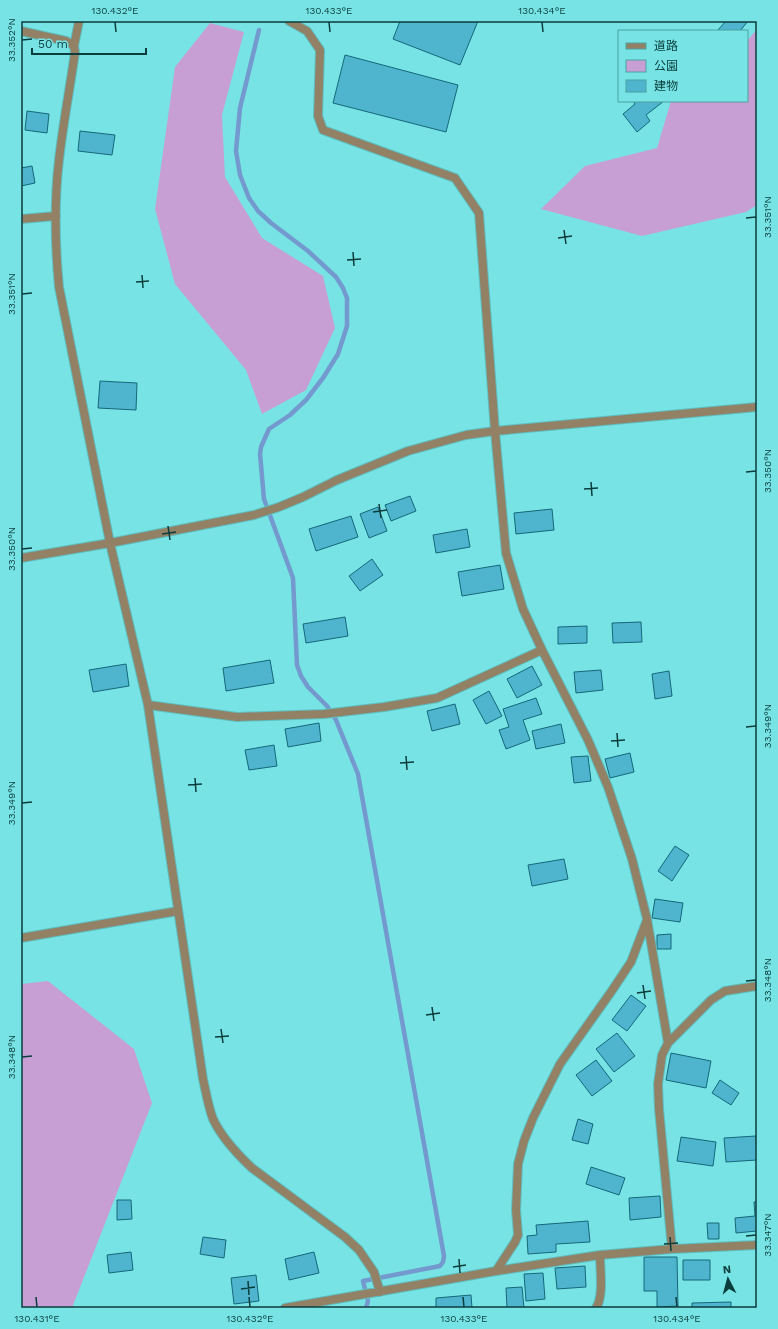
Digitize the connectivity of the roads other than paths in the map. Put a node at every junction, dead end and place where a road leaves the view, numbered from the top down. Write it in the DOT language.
graph roads {
  1 [pos="79,21"];
  2 [pos="289,21"];
  3 [pos="21,31"];
  4 [pos="74,46"];
  5 [pos="56,216"];
  6 [pos="21,219"];
  7 [pos="757,407"];
  8 [pos="495,431"];
  9 [pos="110,543"];
  10 [pos="21,558"];
  11 [pos="542,650"];
  12 [pos="148,705"];
  13 [pos="178,911"];
  14 [pos="647,919"];
  15 [pos="21,938"];
  16 [pos="757,986"];
  17 [pos="668,1043"];
  18 [pos="757,1245"];
  19 [pos="672,1249"];
  20 [pos="600,1255"];
  21 [pos="496,1271"];
  22 [pos="380,1292"];
  23 [pos="285,1308"];
  24 [pos="596,1308"];
  1 -- 4 [label="street"];
  2 -- 8 [label="street"];
  3 -- 4 [label="street"];
  4 -- 5 [label="street"];
  5 -- 6 [label="street"];
  5 -- 9 [label="street"];
  7 -- 8 [label="street"];
  8 -- 9 [label="street"];
  8 -- 11 [label="street"];
  9 -- 10 [label="street"];
  9 -- 12 [label="street"];
  11 -- 12 [label="street"];
  11 -- 14 [label="street"];
  12 -- 13 [label="street"];
  13 -- 15 [label="street"];
  13 -- 22 [label="street"];
  14 -- 17 [label="street"];
  14 -- 21 [label="street"];
  16 -- 17 [label="street"];
  17 -- 19 [label="street"];
  18 -- 19 [label="street"];
  19 -- 20 [label="street"];
  20 -- 21 [label="street"];
  20 -- 24 [label="street"];
  21 -- 22 [label="street"];
  22 -- 23 [label="street"];
}
